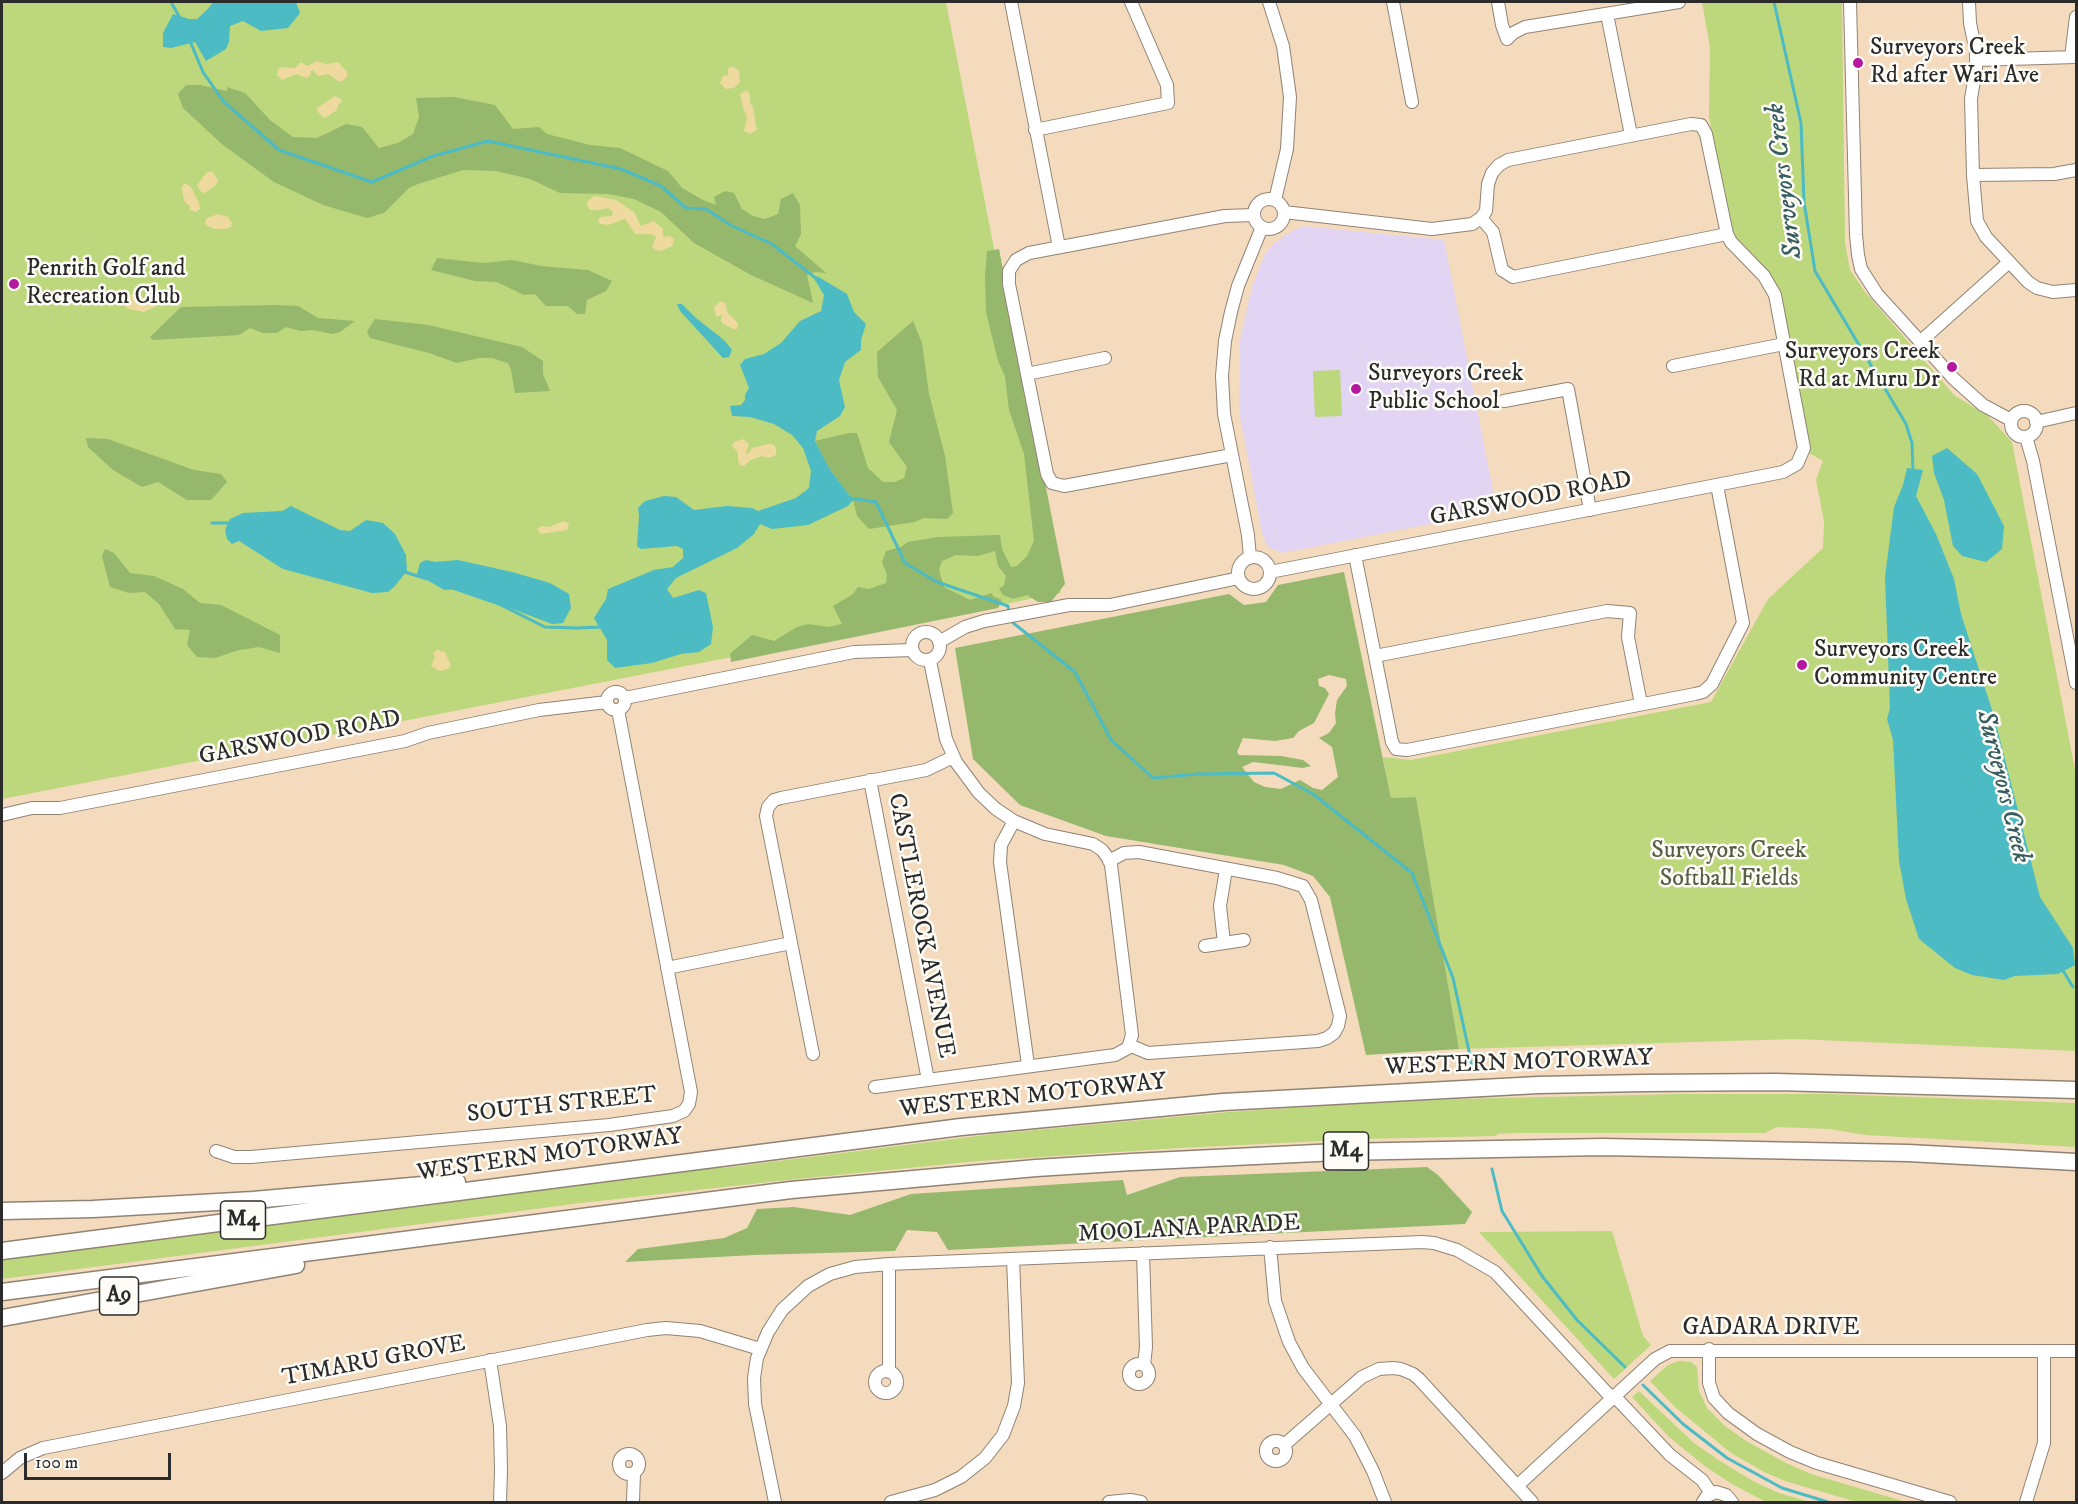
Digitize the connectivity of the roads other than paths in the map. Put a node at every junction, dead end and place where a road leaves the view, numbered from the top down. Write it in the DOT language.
graph roads {
  1 [pos="1011,2"];
  2 [pos="1131,2"];
  3 [pos="1269,2"];
  4 [pos="1393,2"];
  5 [pos="1498,2"];
  6 [pos="1679,2"];
  7 [pos="1850,2"];
  8 [pos="1969,2"];
  9 [pos="1607,14"];
  10 [pos="2076,17"];
  11 [pos="2074,57"];
  12 [pos="1976,60"];
  13 [pos="1412,102"];
  14 [pos="1035,130"];
  15 [pos="1631,135"];
  16 [pos="2076,170"];
  17 [pos="1973,175"];
  18 [pos="1275,200"];
  19 [pos="1284,213"];
  20 [pos="1254,215"];
  21 [pos="1481,218"];
  22 [pos="1262,227"];
  23 [pos="1727,234"];
  24 [pos="1059,248"];
  25 [pos="2008,263"];
  26 [pos="2076,290"];
  27 [pos="1921,341"];
  28 [pos="1784,344"];
  29 [pos="1105,358"];
  30 [pos="1673,366"];
  31 [pos="1028,374"];
  32 [pos="1504,401"];
  33 [pos="2076,413"];
  34 [pos="2012,420"];
  35 [pos="2036,422"];
  36 [pos="2026,437"];
  37 [pos="1232,455"];
  38 [pos="1717,485"];
  39 [pos="1590,510"];
  40 [pos="1355,555"];
  41 [pos="1250,558"];
  42 [pos="1270,572"];
  43 [pos="1239,578"];
  44 [pos="939,642"];
  45 [pos="912,650"];
  46 [pos="1375,656"];
  47 [pos="930,661"];
  48 [pos="2076,683"];
  49 [pos="625,698"];
  50 [pos="607,702"];
  51 [pos="1641,704"];
  52 [pos="618,710"];
  53 [pos="953,757"];
  54 [pos="870,780"];
  55 [pos="2,814"];
  56 [pos="1014,821"];
  57 [pos="1109,861"];
  58 [pos="1226,869"];
  59 [pos="1244,940"];
  60 [pos="791,943"];
  61 [pos="1224,943"];
  62 [pos="1205,946"];
  63 [pos="667,968"];
  64 [pos="1129,1046"];
  65 [pos="813,1054"];
  66 [pos="1028,1065"];
  67 [pos="928,1080"];
  68 [pos="875,1087"];
  69 [pos="2076,1090"];
  70 [pos="216,1151"];
  71 [pos="2076,1162"];
  72 [pos="484,1189"];
  73 [pos="2,1211"];
  74 [pos="1270,1247"];
  75 [pos="344,1248"];
  76 [pos="2,1251"];
  77 [pos="1143,1253"];
  78 [pos="1013,1259"];
  79 [pos="889,1264"];
  80 [pos="2,1292"];
  81 [pos="2,1318"];
  82 [pos="760,1349"];
  83 [pos="1709,1349"];
  84 [pos="2044,1351"];
  85 [pos="2076,1351"];
  86 [pos="490,1360"];
  87 [pos="1144,1365"];
  88 [pos="889,1372"];
  89 [pos="1614,1397"];
  90 [pos="1331,1404"];
  91 [pos="1284,1445"];
  92 [pos="2,1473"];
  93 [pos="634,1473"];
  94 [pos="1517,1486"];
  95 [pos="1707,1498"];
  96 [pos="500,1503"];
  97 [pos="633,1503"];
  98 [pos="775,1503"];
  99 [pos="891,1503"];
  100 [pos="1109,1503"];
  101 [pos="1141,1503"];
  102 [pos="1385,1503"];
  103 [pos="1532,1503"];
  104 [pos="1732,1503"];
  105 [pos="1950,1503"];
  106 [pos="2026,1503"];
  1 -- 14 [label="street"];
  2 -- 14 [label="street"];
  3 -- 18 [label="street"];
  4 -- 13 [label="street"];
  5 -- 9 [label="street"];
  6 -- 9 [label="street"];
  7 -- 27 [label="street"];
  8 -- 12 [label="street"];
  9 -- 15 [label="street"];
  10 -- 11 [label="street"];
  11 -- 12 [label="street"];
  12 -- 17 [label="street"];
  14 -- 24 [label="street"];
  15 -- 21 [label="street"];
  15 -- 23 [label="street"];
  16 -- 17 [label="street"];
  17 -- 25 [label="street"];
  18 -- 19 [label="street"];
  18 -- 20 [label="street"];
  19 -- 21 [label="street"];
  19 -- 22 [label="street"];
  20 -- 22 [label="street"];
  20 -- 24 [label="street"];
  21 -- 23 [label="street"];
  22 -- 37 [label="street"];
  23 -- 28 [label="street"];
  24 -- 31 [label="street"];
  25 -- 26 [label="street"];
  25 -- 27 [label="street"];
  27 -- 34 [label="street"];
  28 -- 30 [label="street"];
  28 -- 38 [label="street, GARSWOOD ROAD"];
  29 -- 31 [label="street"];
  31 -- 37 [label="street"];
  32 -- 39 [label="street"];
  33 -- 35 [label="street"];
  34 -- 35 [label="street"];
  34 -- 36 [label="street"];
  35 -- 36 [label="street"];
  36 -- 48 [label="street"];
  37 -- 41 [label="street"];
  38 -- 39 [label="street, GARSWOOD ROAD"];
  38 -- 51 [label="street"];
  39 -- 40 [label="street, GARSWOOD ROAD"];
  40 -- 42 [label="street, GARSWOOD ROAD"];
  40 -- 46 [label="street"];
  41 -- 42 [label="street"];
  41 -- 43 [label="street"];
  42 -- 43 [label="street"];
  43 -- 44 [label="street"];
  44 -- 45 [label="street"];
  44 -- 47 [label="street"];
  45 -- 47 [label="street"];
  45 -- 49 [label="street"];
  46 -- 51 [label="street"];
  46 -- 51 [label="street"];
  47 -- 53 [label="street"];
  49 -- 50 [label="street"];
  49 -- 52 [label="street"];
  50 -- 52 [label="street"];
  50 -- 55 [label="street, GARSWOOD ROAD"];
  52 -- 63 [label="street, SOUTH STREET"];
  53 -- 54 [label="street"];
  53 -- 56 [label="street"];
  54 -- 60 [label="street"];
  54 -- 67 [label="street, CASTLEROCK AVENUE"];
  56 -- 57 [label="street"];
  56 -- 66 [label="street"];
  57 -- 58 [label="street"];
  57 -- 64 [label="street"];
  58 -- 61 [label="street"];
  58 -- 64 [label="street"];
  59 -- 61 [label="street"];
  60 -- 63 [label="street"];
  60 -- 65 [label="street"];
  61 -- 62 [label="street"];
  63 -- 70 [label="street, SOUTH STREET"];
  64 -- 66 [label="street"];
  66 -- 67 [label="street"];
  67 -- 68 [label="street"];
  69 -- 72 [label="highway, WESTERN MOTORWAY / M4"];
  71 -- 75 [label="highway, M4"];
  72 -- 73 [label="highway, M4"];
  72 -- 76 [label="highway, WESTERN MOTORWAY / M4"];
  74 -- 77 [label="street, MOOLANA PARADE"];
  74 -- 89 [label="street, MOOLANA PARADE"];
  74 -- 90 [label="street"];
  75 -- 80 [label="highway, M4"];
  75 -- 81 [label="highway, A9"];
  77 -- 78 [label="street, MOOLANA PARADE"];
  77 -- 87 [label="street"];
  78 -- 79 [label="street, MOOLANA PARADE"];
  78 -- 99 [label="street"];
  79 -- 82 [label="street, MOOLANA PARADE"];
  79 -- 88 [label="street"];
  82 -- 86 [label="street, TIMARU GROVE"];
  82 -- 98 [label="street, MOOLANA PARADE"];
  83 -- 84 [label="street, GADARA DRIVE"];
  83 -- 89 [label="street, GADARA DRIVE"];
  83 -- 105 [label="street"];
  84 -- 85 [label="street, GADARA DRIVE"];
  84 -- 106 [label="street"];
  86 -- 92 [label="street, TIMARU GROVE"];
  86 -- 96 [label="street"];
  89 -- 94 [label="street, GADARA DRIVE"];
  89 -- 95 [label="street, MOOLANA PARADE"];
  90 -- 91 [label="street"];
  90 -- 94 [label="street"];
  90 -- 102 [label="street"];
  93 -- 97 [label="street"];
  94 -- 103 [label="street"];
  95 -- 104 [label="street, MOOLANA PARADE"];
  100 -- 101 [label="street"];
}
